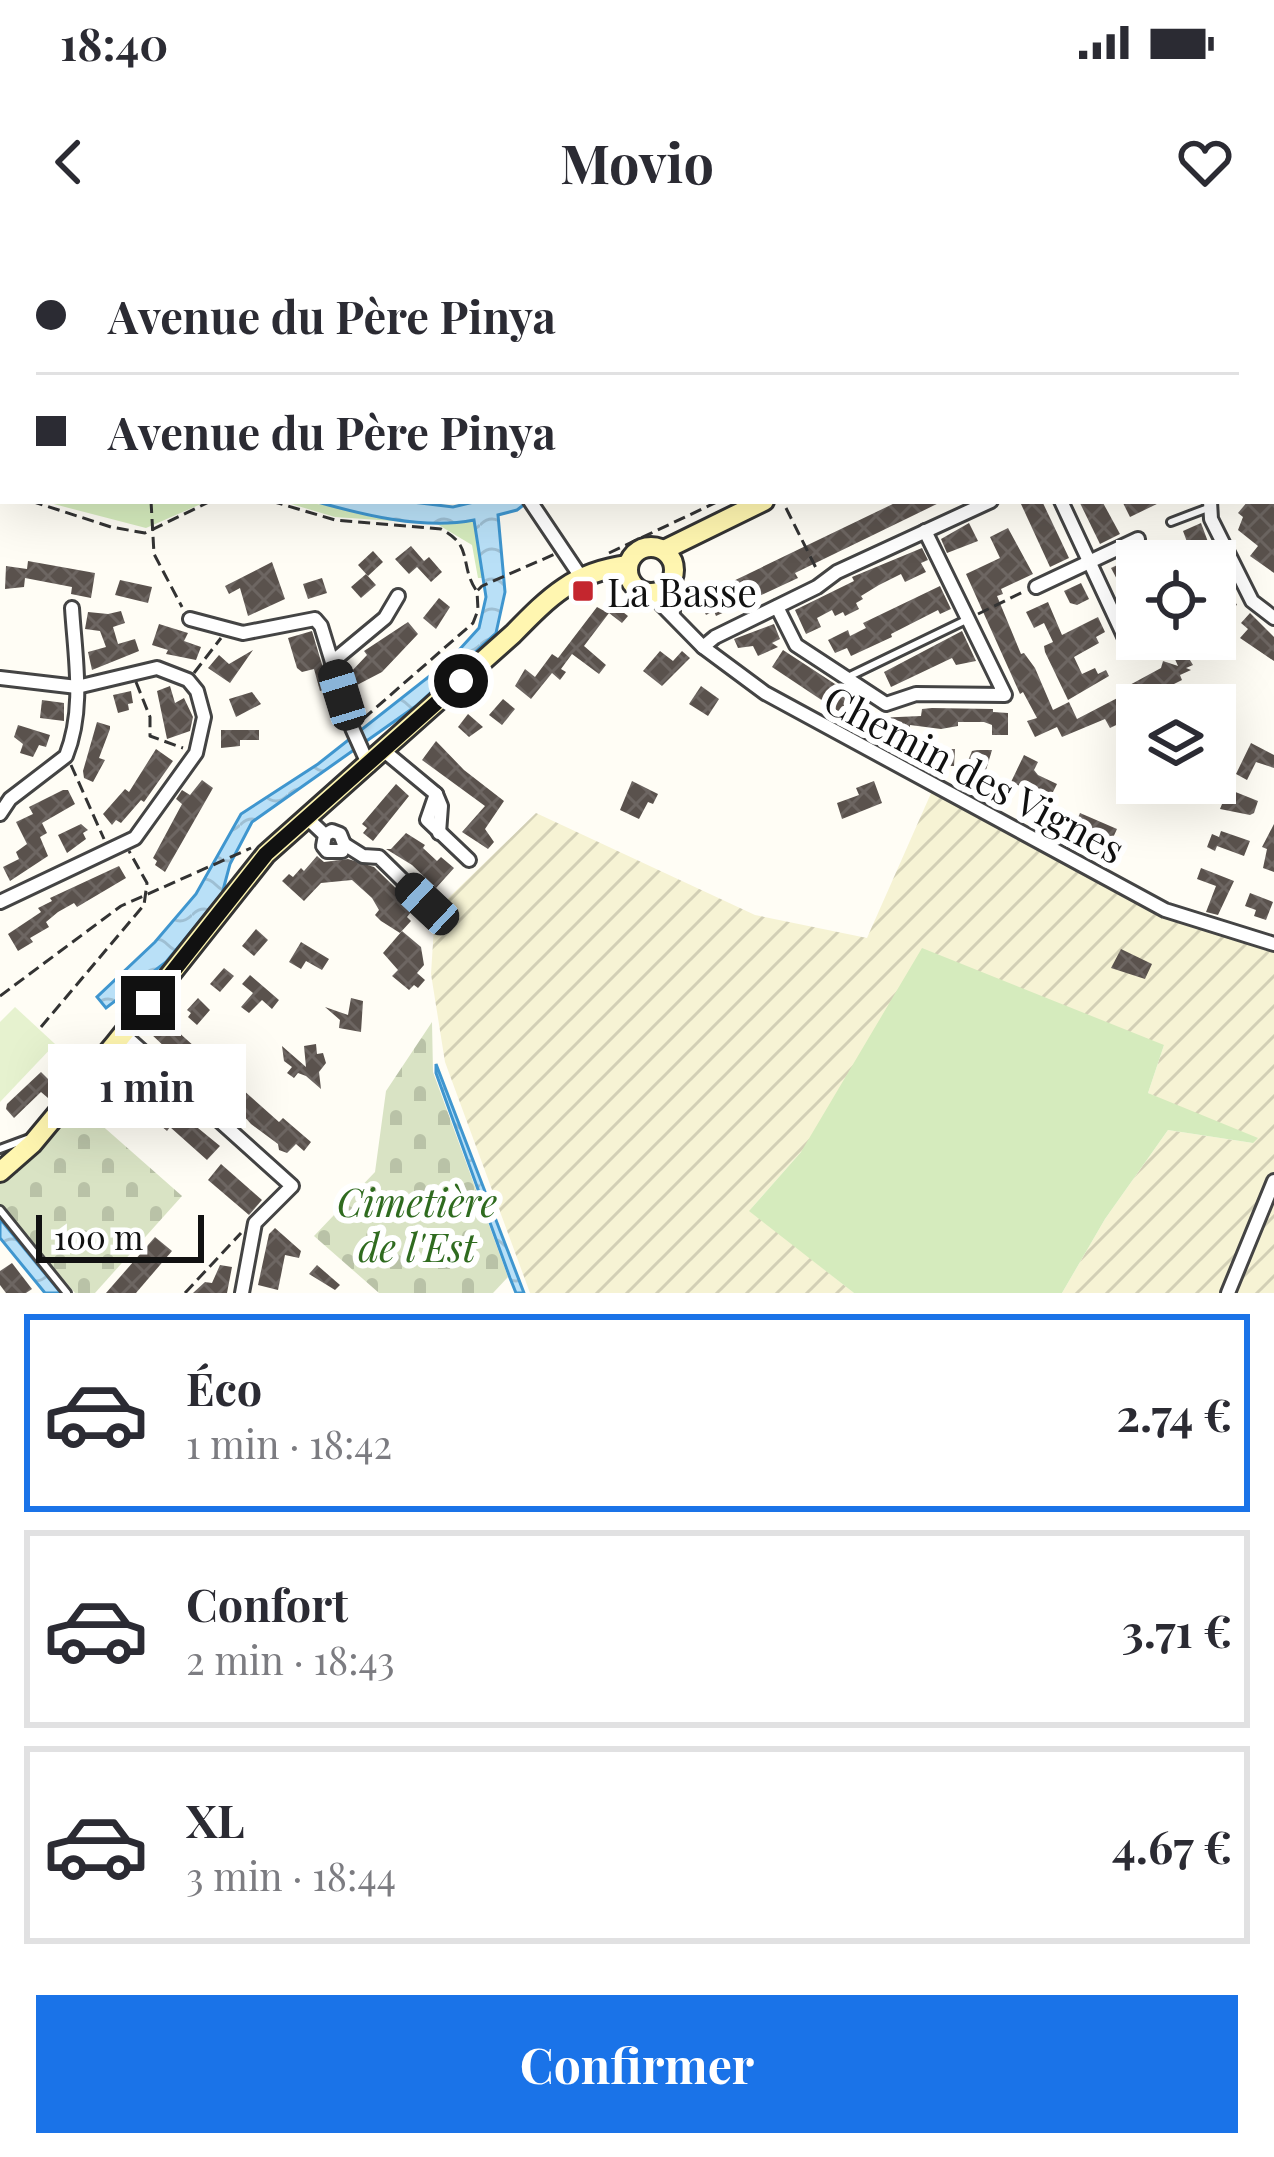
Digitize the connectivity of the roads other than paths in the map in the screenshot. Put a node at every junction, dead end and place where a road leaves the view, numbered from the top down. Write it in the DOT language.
graph roads {
  1 [pos="629,240"];
  2 [pos="639,240"];
  3 [pos="532,504"];
  4 [pos="751,504"];
  5 [pos="984,504"];
  6 [pos="1061,504"];
  7 [pos="1209,504"];
  8 [pos="721,511"];
  9 [pos="1171,522"];
  10 [pos="926,531"];
  11 [pos="1138,539"];
  12 [pos="668,555"];
  13 [pos="1089,561"];
  14 [pos="630,573"];
  15 [pos="583,580"];
  16 [pos="671,583"];
  17 [pos="1036,586"];
  18 [pos="650,593"];
  19 [pos="398,596"];
  20 [pos="777,607"];
  21 [pos="72,608"];
  22 [pos="673,612"];
  23 [pos="1274,618"];
  24 [pos="190,619"];
  25 [pos="969,619"];
  26 [pos="1116,619"];
  27 [pos="704,646"];
  28 [pos="332,662"];
  29 [pos="0,678"];
  30 [pos="844,679"];
  31 [pos="77,687"];
  32 [pos="375,759"];
  33 [pos="0,814"];
  34 [pos="315,826"];
  35 [pos="469,860"];
  36 [pos="1,900"];
  37 [pos="427,904"];
  38 [pos="1274,944"];
  39 [pos="124,1034"];
  40 [pos="34,1134"];
  41 [pos="0,1149"];
  42 [pos="0,1160"];
  43 [pos="0,1172"];
  44 [pos="1274,1181"];
  45 [pos="0,1210"];
  46 [pos="67,1293"];
  47 [pos="242,1293"];
  48 [pos="1228,1293"];
  1 -- 2 [label="lane"];
  3 -- 15 [label="street"];
  4 -- 8 [label="main road"];
  5 -- 10 [label="street"];
  6 -- 13 [label="street"];
  7 -- 9 [label="lane"];
  7 -- 23 [label="street"];
  8 -- 12 [label="main road"];
  10 -- 20 [label="street"];
  10 -- 25 [label="street"];
  11 -- 13 [label="street"];
  12 -- 14 [label="main road"];
  12 -- 16 [label="main road"];
  13 -- 17 [label="street"];
  13 -- 26 [label="street"];
  14 -- 15 [label="main road"];
  14 -- 18 [label="main road"];
  15 -- 32 [label="main road"];
  16 -- 18 [label="main road"];
  16 -- 22 [label="street"];
  18 -- 22 [label="street, Chemin des Vignes"];
  19 -- 28 [label="street"];
  20 -- 27 [label="street"];
  20 -- 30 [label="street"];
  21 -- 31 [label="street"];
  22 -- 27 [label="street, Chemin des Vignes"];
  24 -- 28 [label="street"];
  25 -- 30 [label="lane"];
  25 -- 30 [label="street"];
  27 -- 38 [label="street, Chemin des Vignes"];
  28 -- 32 [label="street"];
  29 -- 31 [label="street"];
  31 -- 33 [label="street"];
  31 -- 36 [label="street"];
  32 -- 34 [label="main road"];
  32 -- 35 [label="street"];
  34 -- 37 [label="street"];
  34 -- 39 [label="main road"];
  39 -- 40 [label="main road"];
  39 -- 47 [label="street"];
  40 -- 41 [label="lane"];
  40 -- 42 [label="main road"];
  40 -- 43 [label="main road"];
  44 -- 48 [label="street"];
  45 -- 46 [label="lane"];
}
